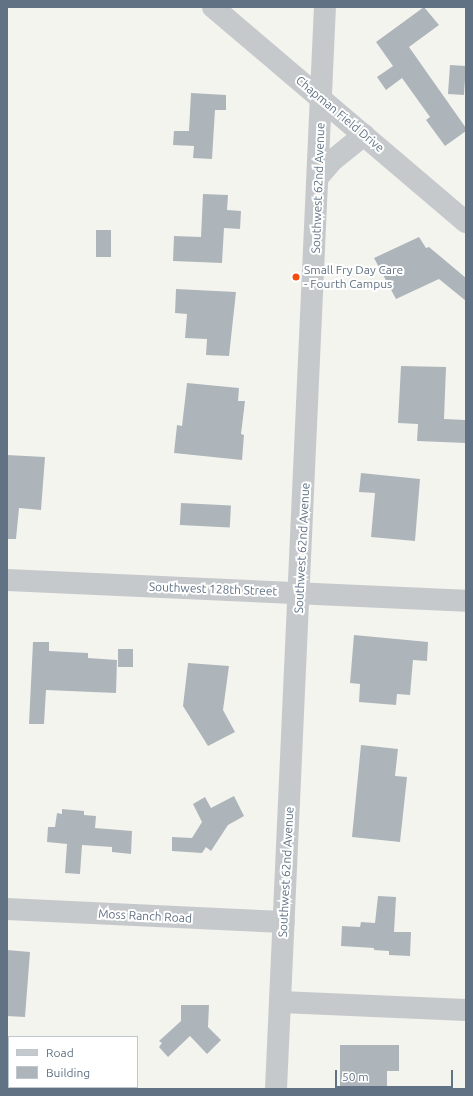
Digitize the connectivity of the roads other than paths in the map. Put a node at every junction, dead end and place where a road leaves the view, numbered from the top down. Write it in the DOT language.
graph roads {
  1 [pos="213,7"];
  2 [pos="325,7"];
  3 [pos="321,98"];
  4 [pos="364,135"];
  5 [pos="319,176"];
  6 [pos="466,222"];
  7 [pos="7,580"];
  8 [pos="300,592"];
  9 [pos="466,600"];
  10 [pos="7,909"];
  11 [pos="284,922"];
  12 [pos="281,1002"];
  13 [pos="466,1010"];
  14 [pos="276,1089"];
  1 -- 3 [label="street, Chapman Field Drive"];
  2 -- 3 [label="street, Southwest 62nd Avenue"];
  3 -- 4 [label="street, Chapman Field Drive"];
  3 -- 5 [label="street, Southwest 62nd Avenue"];
  4 -- 5 [label="street"];
  4 -- 6 [label="street, Chapman Field Drive"];
  5 -- 8 [label="street, Southwest 62nd Avenue"];
  7 -- 8 [label="street, Southwest 128th Street"];
  8 -- 9 [label="street, Southwest 128th Street"];
  8 -- 11 [label="street, Southwest 62nd Avenue"];
  10 -- 11 [label="street, Moss Ranch Road"];
  11 -- 12 [label="street, Southwest 62nd Avenue"];
  12 -- 13 [label="street"];
  12 -- 14 [label="street, Southwest 62nd Avenue"];
}
